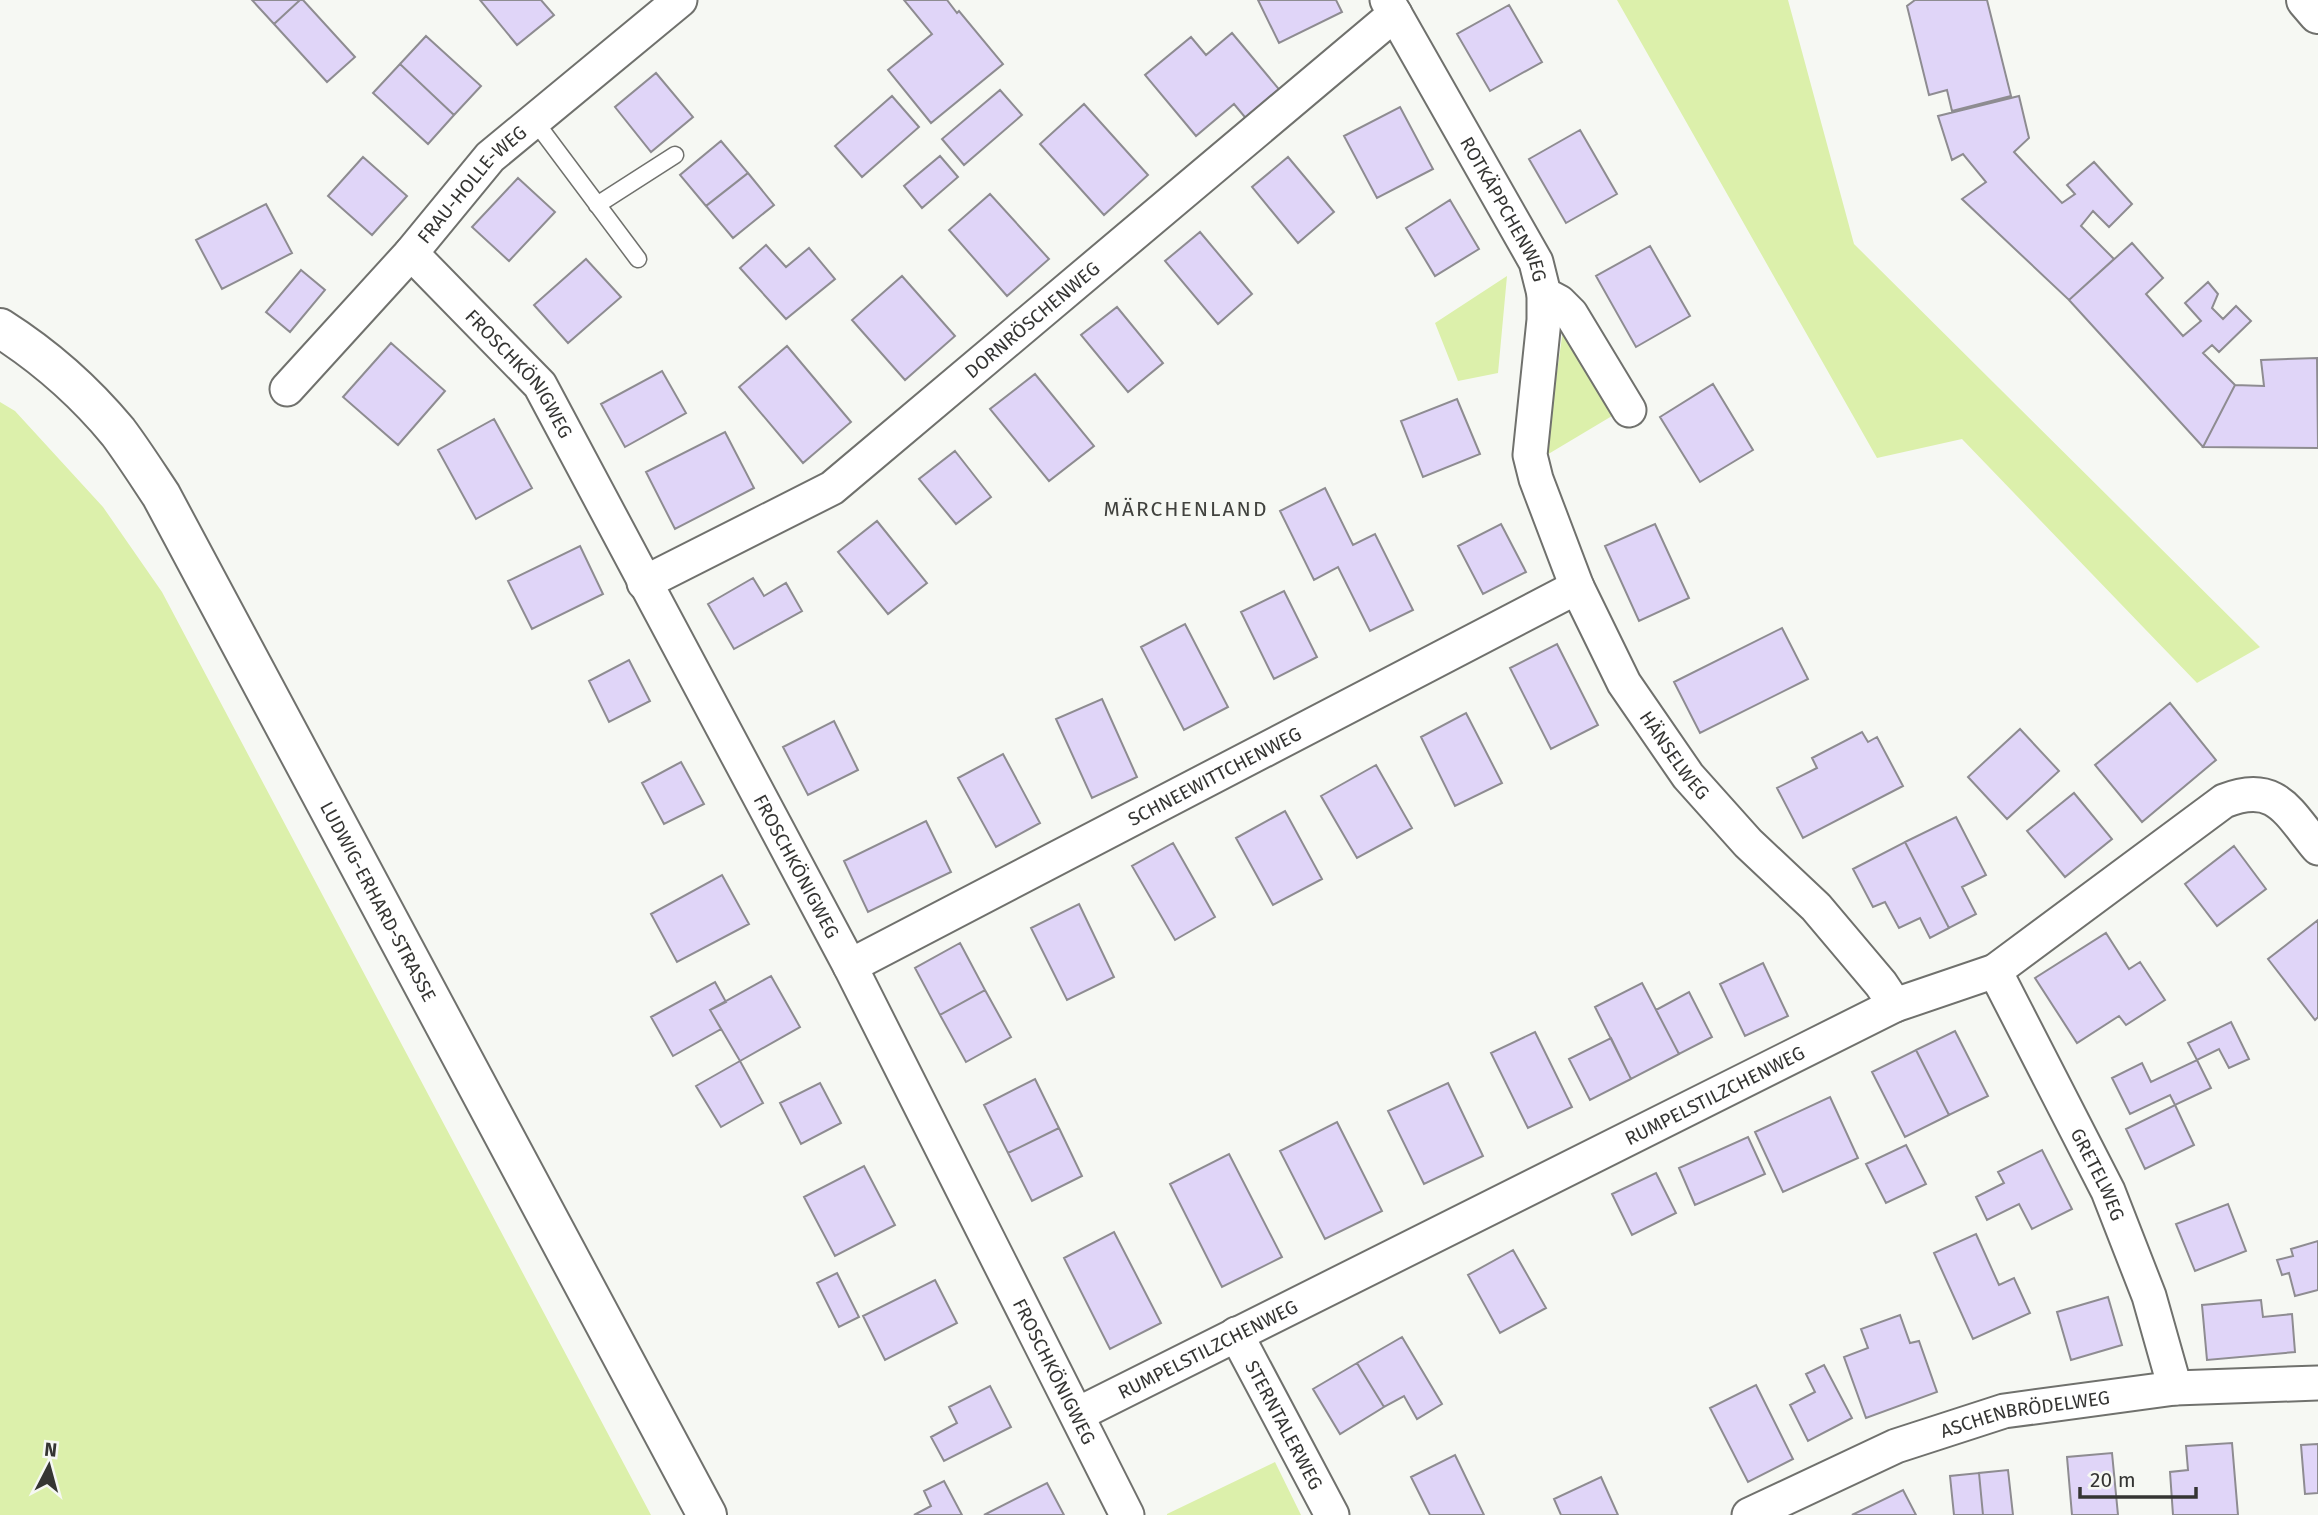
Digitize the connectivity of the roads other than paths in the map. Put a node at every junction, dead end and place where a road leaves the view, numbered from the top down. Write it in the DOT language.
graph roads {
  1 [pos="680,0"];
  2 [pos="2306,0"];
  3 [pos="1391,7"];
  4 [pos="2318,15"];
  5 [pos="534,120"];
  6 [pos="675,155"];
  7 [pos="597,205"];
  8 [pos="411,253"];
  9 [pos="638,260"];
  10 [pos="1544,295"];
  11 [pos="0,328"];
  12 [pos="287,390"];
  13 [pos="1629,410"];
  14 [pos="644,583"];
  15 [pos="1577,587"];
  16 [pos="2318,848"];
  17 [pos="850,966"];
  18 [pos="1995,971"];
  19 [pos="1895,1005"];
  20 [pos="1236,1334"];
  21 [pos="2318,1383"];
  22 [pos="2175,1388"];
  23 [pos="1078,1414"];
  24 [pos="707,1515"];
  25 [pos="1127,1515"];
  26 [pos="1332,1515"];
  27 [pos="1749,1515"];
  1 -- 5 [label="street, FRAU-HOLLE-WEG"];
  2 -- 4 [label="main road"];
  3 -- 10 [label="street, ROTKÄPPCHENWEG"];
  3 -- 14 [label="street, DORNRÖSCHENWEG"];
  5 -- 7 [label="lane"];
  5 -- 8 [label="street, FRAU-HOLLE-WEG"];
  6 -- 7 [label="lane"];
  7 -- 9 [label="lane"];
  8 -- 12 [label="street, FRAU-HOLLE-WEG"];
  8 -- 14 [label="street, FROSCHKÖNIGWEG"];
  10 -- 13 [label="street, ROTKÄPPCHENWEG"];
  10 -- 15 [label="street, HÄNSELWEG"];
  11 -- 24 [label="main road, LUDWIG-ERHARD-STRASSE"];
  14 -- 17 [label="street, FROSCHKÖNIGWEG"];
  15 -- 17 [label="street, SCHNEEWITTCHENWEG"];
  15 -- 19 [label="street, HÄNSELWEG"];
  16 -- 18 [label="street, RUMPELSTILZCHENWEG"];
  17 -- 23 [label="street, FROSCHKÖNIGWEG"];
  18 -- 19 [label="street, RUMPELSTILZCHENWEG"];
  18 -- 22 [label="street, GRETELWEG"];
  19 -- 20 [label="street, RUMPELSTILZCHENWEG"];
  20 -- 23 [label="street, RUMPELSTILZCHENWEG"];
  20 -- 26 [label="street, STERNTALERWEG"];
  21 -- 22 [label="street, ASCHENBRÖDELWEG"];
  22 -- 27 [label="street, ASCHENBRÖDELWEG"];
  23 -- 25 [label="street, FROSCHKÖNIGWEG"];
}
